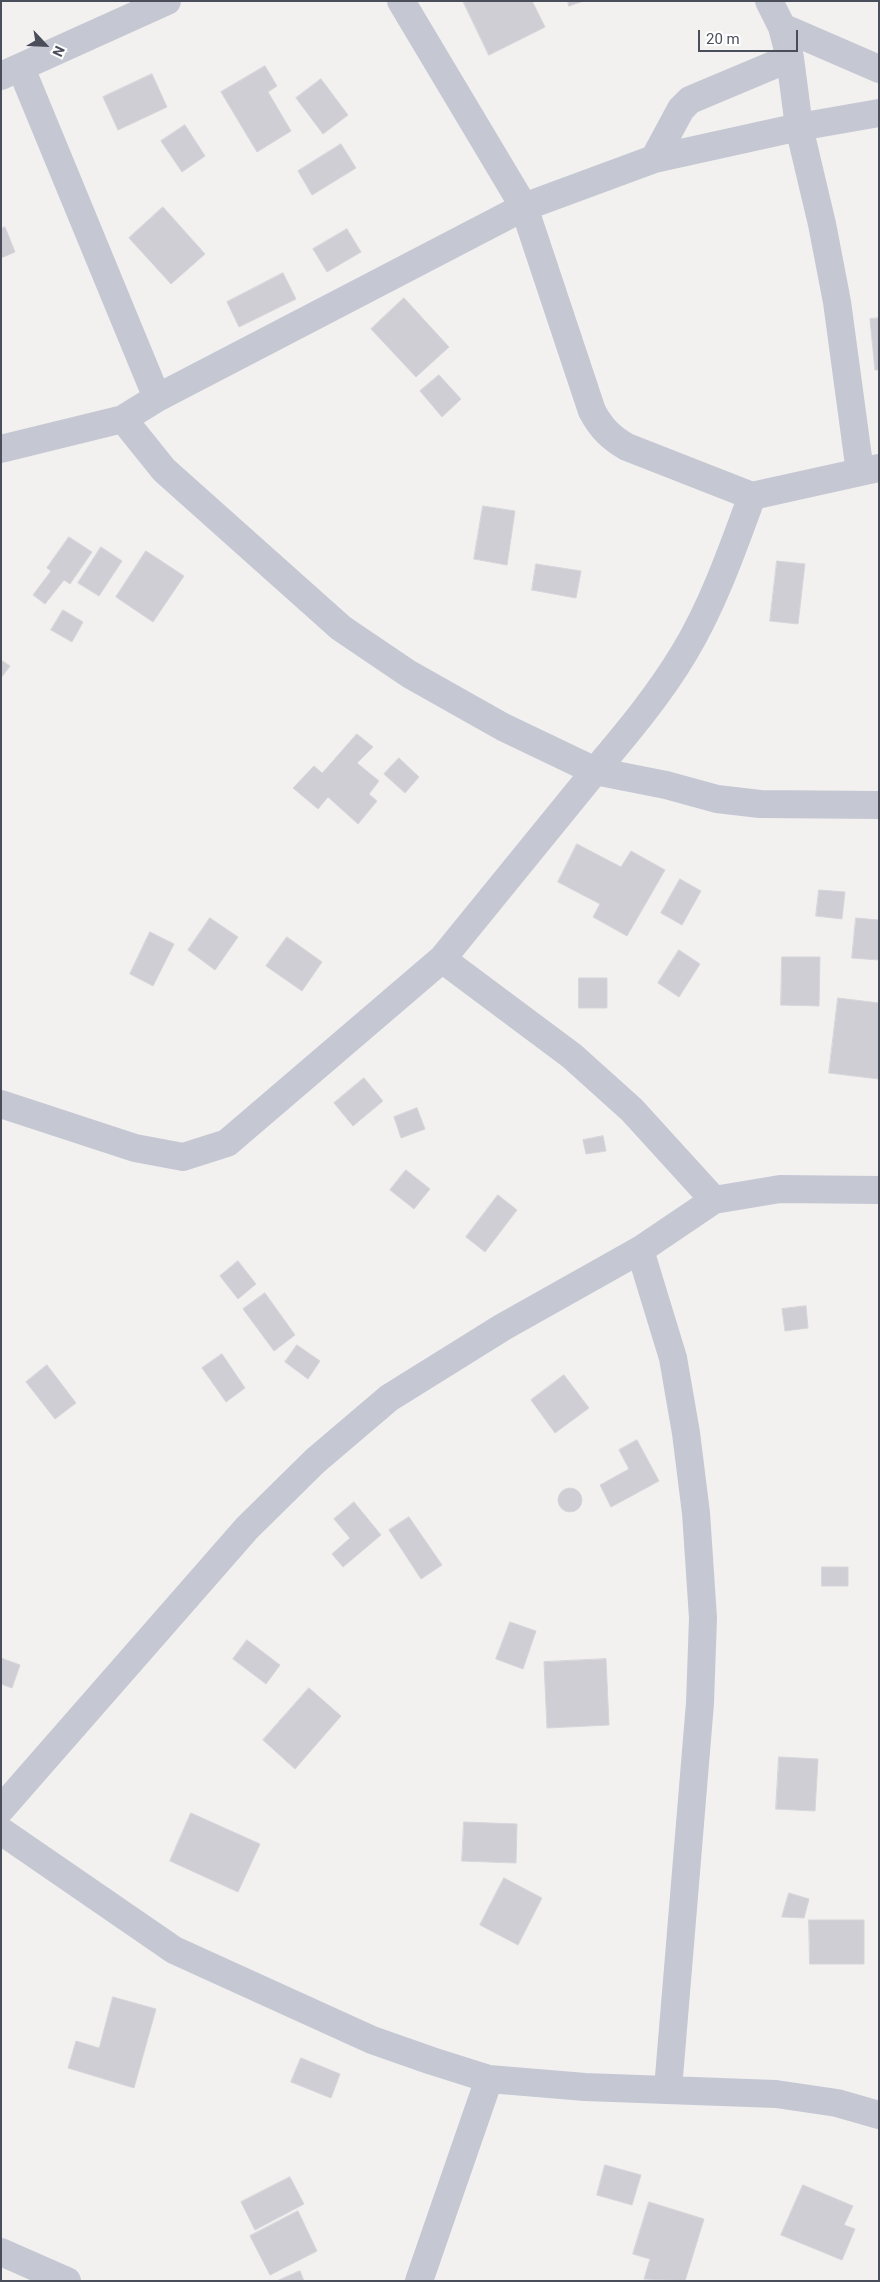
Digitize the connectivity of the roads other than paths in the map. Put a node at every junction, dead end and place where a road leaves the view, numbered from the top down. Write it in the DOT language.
graph roads {
  1 [pos="167,1"];
  2 [pos="401,1"];
  3 [pos="769,1"];
  4 [pos="782,27"];
  5 [pos="790,58"];
  6 [pos="879,69"];
  7 [pos="11,72"];
  8 [pos="879,113"];
  9 [pos="799,127"];
  10 [pos="654,158"];
  11 [pos="524,207"];
  12 [pos="157,398"];
  13 [pos="123,419"];
  14 [pos="1,449"];
  15 [pos="869,470"];
  16 [pos="752,496"];
  17 [pos="595,771"];
  18 [pos="879,805"];
  19 [pos="442,959"];
  20 [pos="1,1104"];
  21 [pos="879,1190"];
  22 [pos="714,1200"];
  23 [pos="640,1250"];
  24 [pos="1,1808"];
  25 [pos="1,1831"];
  26 [pos="490,2078"];
  27 [pos="668,2089"];
  28 [pos="879,2115"];
  29 [pos="1,2252"];
  30 [pos="67,2281"];
  31 [pos="419,2281"];
  1 -- 7 [label="street"];
  2 -- 11 [label="street"];
  3 -- 4 [label="street"];
  4 -- 5 [label="street"];
  4 -- 6 [label="street"];
  5 -- 9 [label="street"];
  5 -- 10 [label="street"];
  7 -- 12 [label="street"];
  8 -- 9 [label="street"];
  9 -- 10 [label="street"];
  9 -- 15 [label="street"];
  10 -- 11 [label="street"];
  11 -- 12 [label="street"];
  11 -- 16 [label="street"];
  12 -- 13 [label="street"];
  13 -- 14 [label="street"];
  13 -- 17 [label="street"];
  15 -- 16 [label="street"];
  16 -- 17 [label="street"];
  17 -- 18 [label="street"];
  17 -- 19 [label="street"];
  19 -- 20 [label="street"];
  19 -- 22 [label="street"];
  21 -- 22 [label="street"];
  22 -- 23 [label="street"];
  23 -- 24 [label="street"];
  23 -- 27 [label="street"];
  25 -- 26 [label="street"];
  26 -- 27 [label="street"];
  26 -- 31 [label="street"];
  27 -- 28 [label="street"];
  29 -- 30 [label="street"];
}
